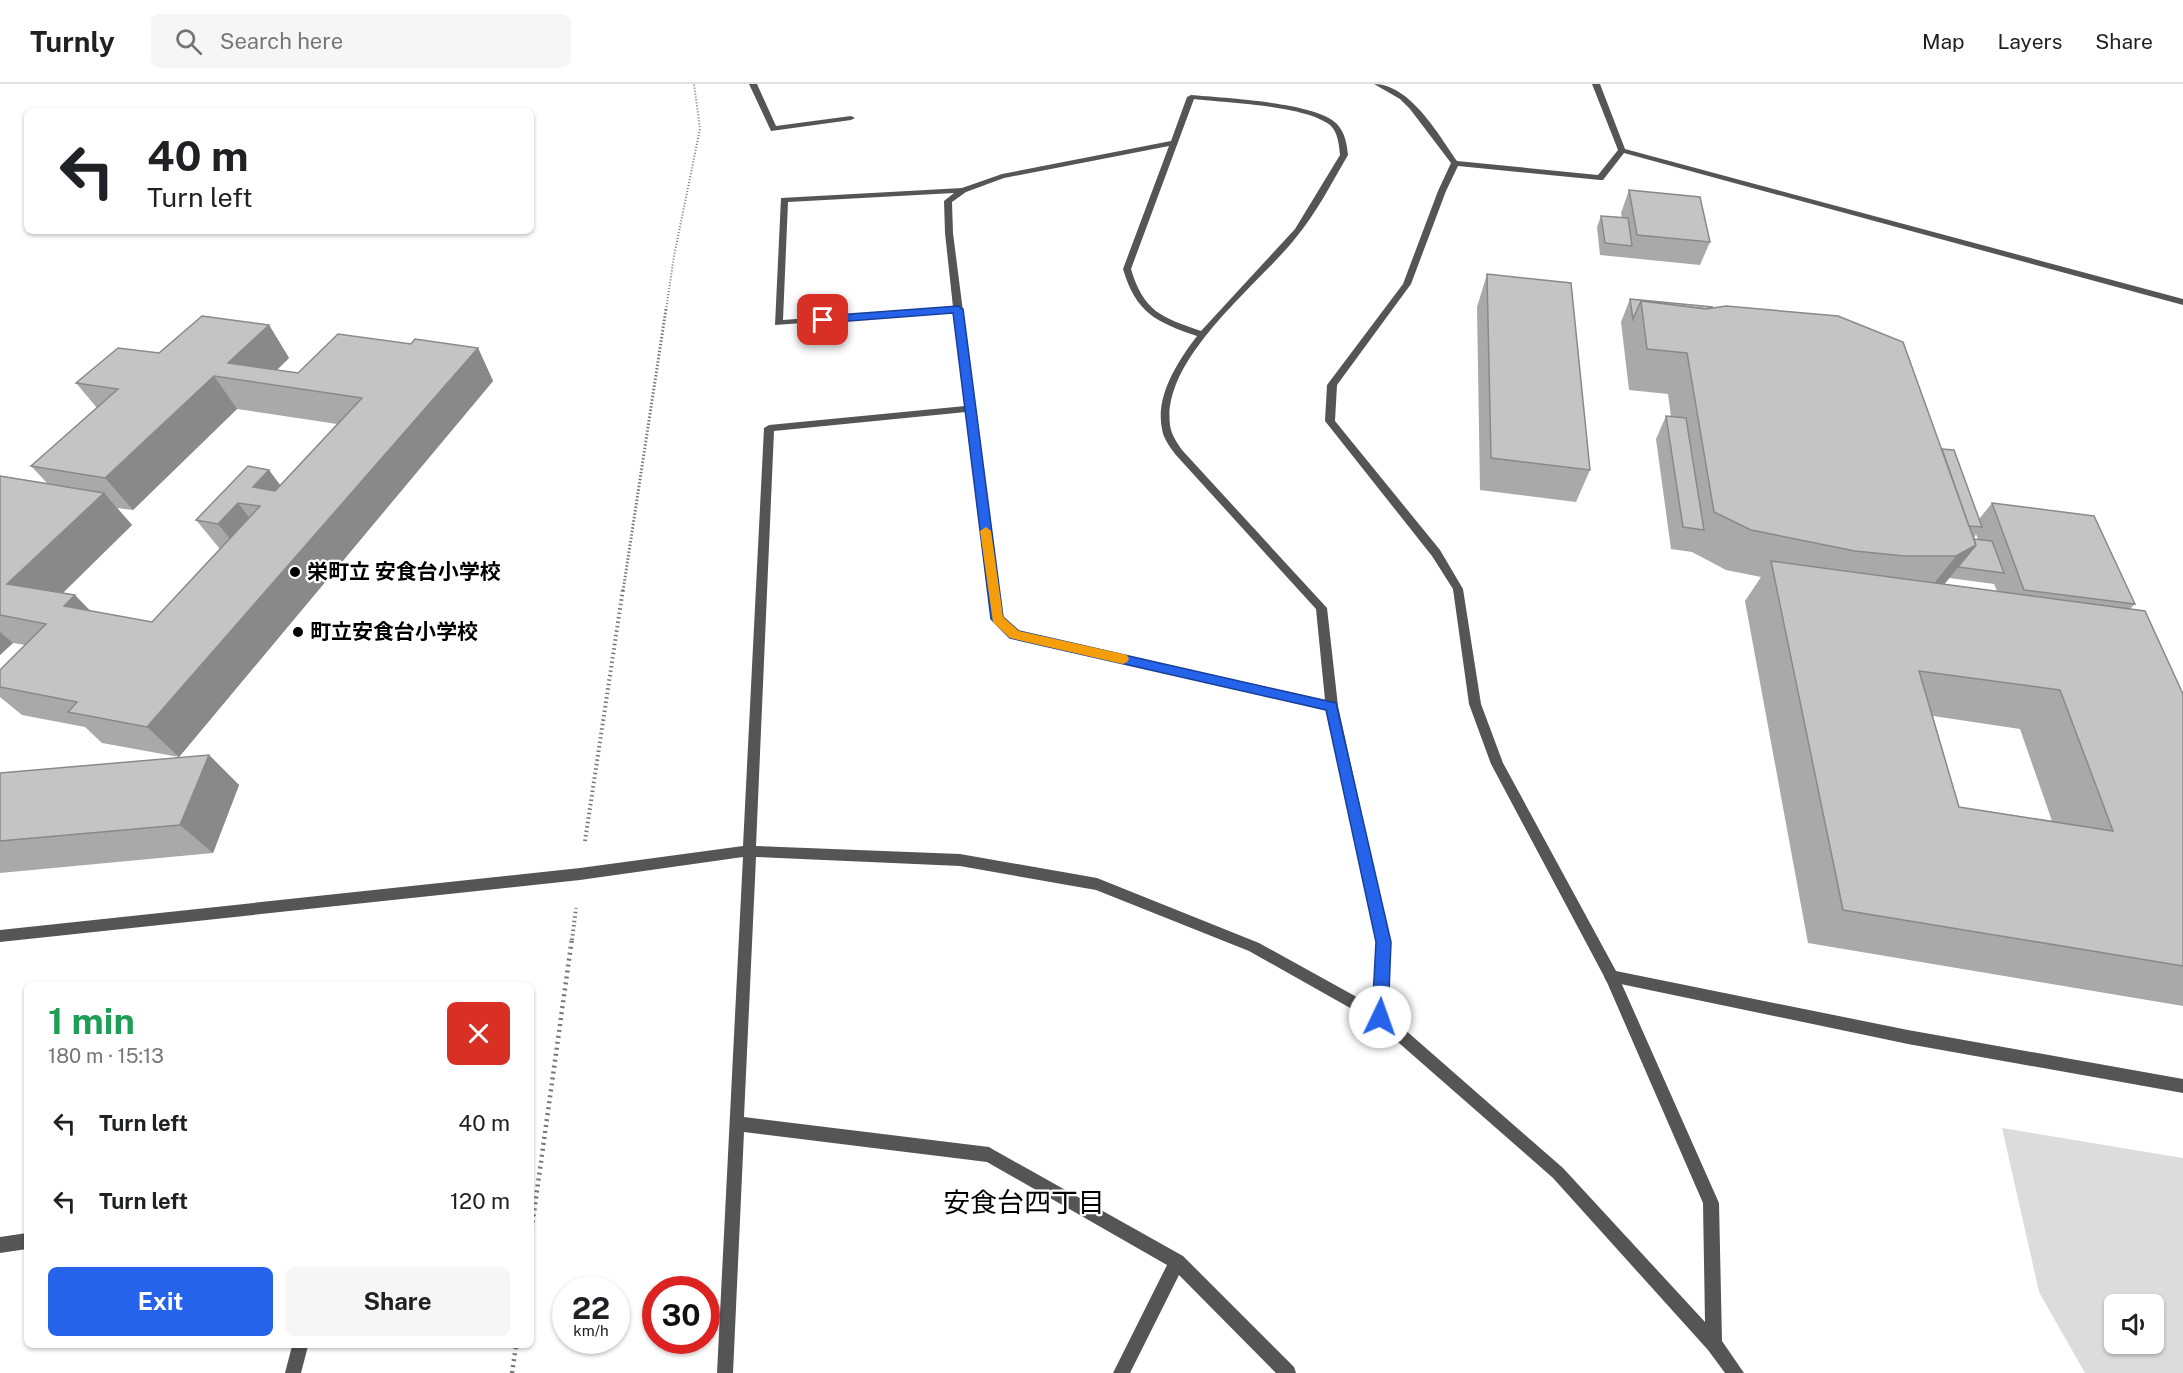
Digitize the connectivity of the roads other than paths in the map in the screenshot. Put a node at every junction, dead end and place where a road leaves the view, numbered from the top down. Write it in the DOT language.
graph roads {
  1 [pos="753,84"];
  2 [pos="1378,84"];
  3 [pos="1596,84"];
  4 [pos="851,118"];
  5 [pos="1173,143"];
  6 [pos="1622,150"];
  7 [pos="1455,163"];
  8 [pos="963,190"];
  9 [pos="2183,302"];
  10 [pos="958,309"];
  11 [pos="1201,334"];
  12 [pos="969,409"];
  13 [pos="1332,706"];
  14 [pos="748,851"];
  15 [pos="0,936"];
  16 [pos="1611,976"];
  17 [pos="1380,1017"];
  18 [pos="2183,1086"];
  19 [pos="738,1124"];
  20 [pos="24,1241"];
  21 [pos="0,1245"];
  22 [pos="1177,1262"];
  23 [pos="1714,1344"];
  24 [pos="299,1348"];
  25 [pos="293,1373"];
  26 [pos="725,1373"];
  27 [pos="1121,1373"];
  28 [pos="1288,1373"];
  29 [pos="1736,1373"];
  1 -- 4 [label="street"];
  2 -- 7 [label="street"];
  3 -- 6 [label="street"];
  5 -- 8 [label="street"];
  5 -- 11 [label="street"];
  5 -- 11 [label="street"];
  6 -- 7 [label="street"];
  6 -- 9 [label="street"];
  7 -- 16 [label="street"];
  8 -- 10 [label="street"];
  8 -- 10 [label="street"];
  10 -- 12 [label="street"];
  11 -- 13 [label="street"];
  12 -- 13 [label="street"];
  12 -- 14 [label="street"];
  13 -- 17 [label="street"];
  14 -- 15 [label="street"];
  14 -- 17 [label="street"];
  14 -- 19 [label="street"];
  16 -- 18 [label="street"];
  16 -- 23 [label="street"];
  17 -- 23 [label="street"];
  19 -- 22 [label="street"];
  19 -- 26 [label="street"];
  20 -- 21 [label="street"];
  22 -- 27 [label="street"];
  22 -- 28 [label="street"];
  23 -- 29 [label="street"];
  24 -- 25 [label="street"];
}
